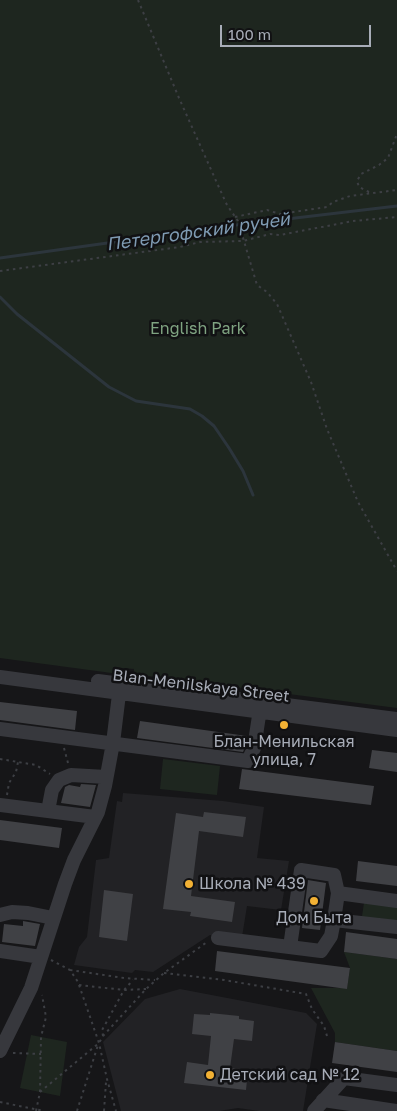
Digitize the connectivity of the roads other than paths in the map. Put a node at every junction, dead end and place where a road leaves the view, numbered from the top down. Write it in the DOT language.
graph roads {
  1 [pos="0,668"];
  2 [pos="0,678"];
  3 [pos="120,688"];
  4 [pos="260,707"];
  5 [pos="397,719"];
  6 [pos="0,729"];
  7 [pos="397,730"];
  8 [pos="113,743"];
  9 [pos="106,777"];
  10 [pos="3,805"];
  11 [pos="48,811"];
  12 [pos="95,817"];
  13 [pos="338,893"];
  14 [pos="397,901"];
  15 [pos="0,915"];
  16 [pos="53,918"];
  17 [pos="334,920"];
  18 [pos="397,927"];
  19 [pos="218,938"];
  20 [pos="290,947"];
  21 [pos="0,951"];
  22 [pos="41,957"];
  23 [pos="5,1052"];
  24 [pos="397,1085"];
  25 [pos="318,1106"];
  26 [pos="397,1111"];
  1 -- 3 [label="street, Blan-Menilskaya Street"];
  2 -- 3 [label="street, Blan-Menilskaya Street"];
  3 -- 4 [label="street, Blan-Menilskaya Street"];
  3 -- 8 [label="street"];
  4 -- 5 [label="street, Blan-Menilskaya Street"];
  4 -- 7 [label="street, Blan-Menilskaya Street"];
  4 -- 8 [label="street"];
  6 -- 8 [label="street"];
  8 -- 9 [label="street"];
  9 -- 11 [label="street"];
  9 -- 12 [label="street"];
  10 -- 11 [label="street"];
  11 -- 12 [label="street"];
  12 -- 16 [label="street"];
  13 -- 14 [label="street"];
  13 -- 17 [label="street"];
  13 -- 20 [label="street"];
  15 -- 16 [label="street"];
  16 -- 22 [label="street"];
  17 -- 18 [label="street"];
  17 -- 20 [label="street"];
  19 -- 20 [label="street"];
  21 -- 22 [label="street"];
  22 -- 23 [label="street"];
  24 -- 25 [label="street"];
  25 -- 26 [label="street"];
}
